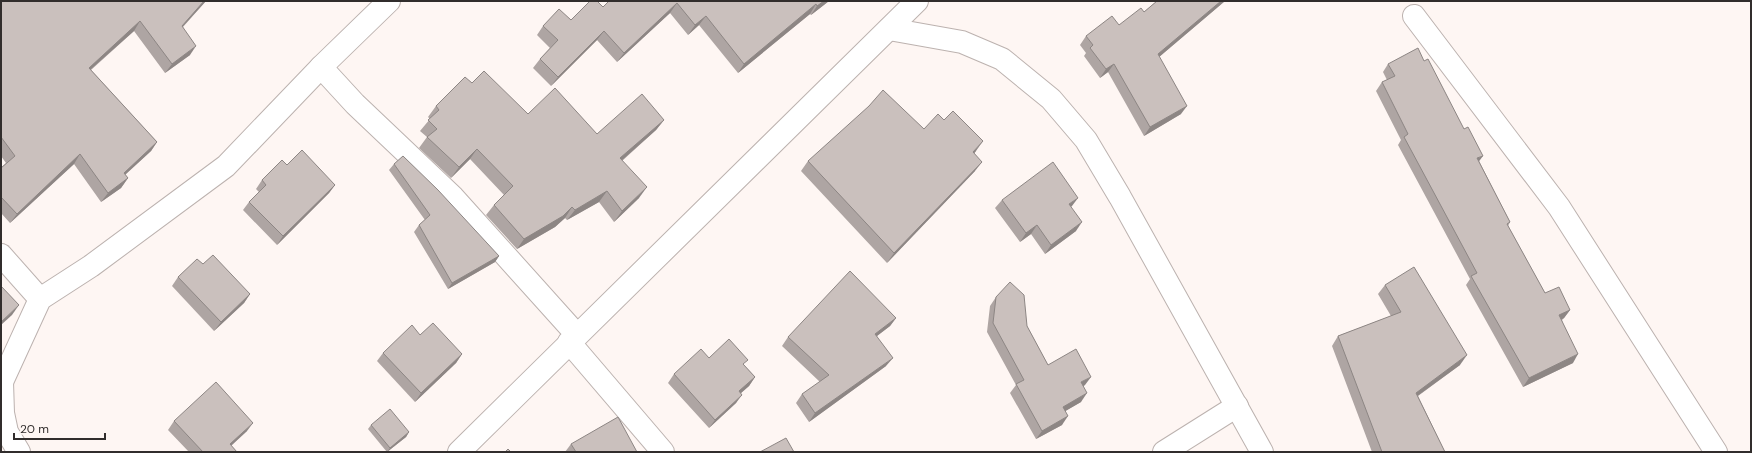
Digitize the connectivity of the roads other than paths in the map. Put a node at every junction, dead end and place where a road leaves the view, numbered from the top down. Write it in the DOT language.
graph roads {
  1 [pos="389,1"];
  2 [pos="917,1"];
  3 [pos="1414,16"];
  4 [pos="889,29"];
  5 [pos="321,67"];
  6 [pos="1,255"];
  7 [pos="40,299"];
  8 [pos="573,338"];
  9 [pos="2,383"];
  10 [pos="1237,406"];
  11 [pos="4,431"];
  12 [pos="18,452"];
  13 [pos="459,452"];
  14 [pos="663,452"];
  15 [pos="1164,452"];
  16 [pos="1262,452"];
  17 [pos="1716,452"];
  1 -- 5 [label="street"];
  2 -- 4 [label="street"];
  3 -- 17 [label="street"];
  4 -- 8 [label="street"];
  4 -- 10 [label="street"];
  5 -- 7 [label="street"];
  5 -- 8 [label="street"];
  6 -- 7 [label="street"];
  7 -- 9 [label="street"];
  8 -- 13 [label="street"];
  8 -- 14 [label="street"];
  9 -- 11 [label="street"];
  10 -- 15 [label="street"];
  10 -- 16 [label="street"];
  11 -- 12 [label="street"];
}
